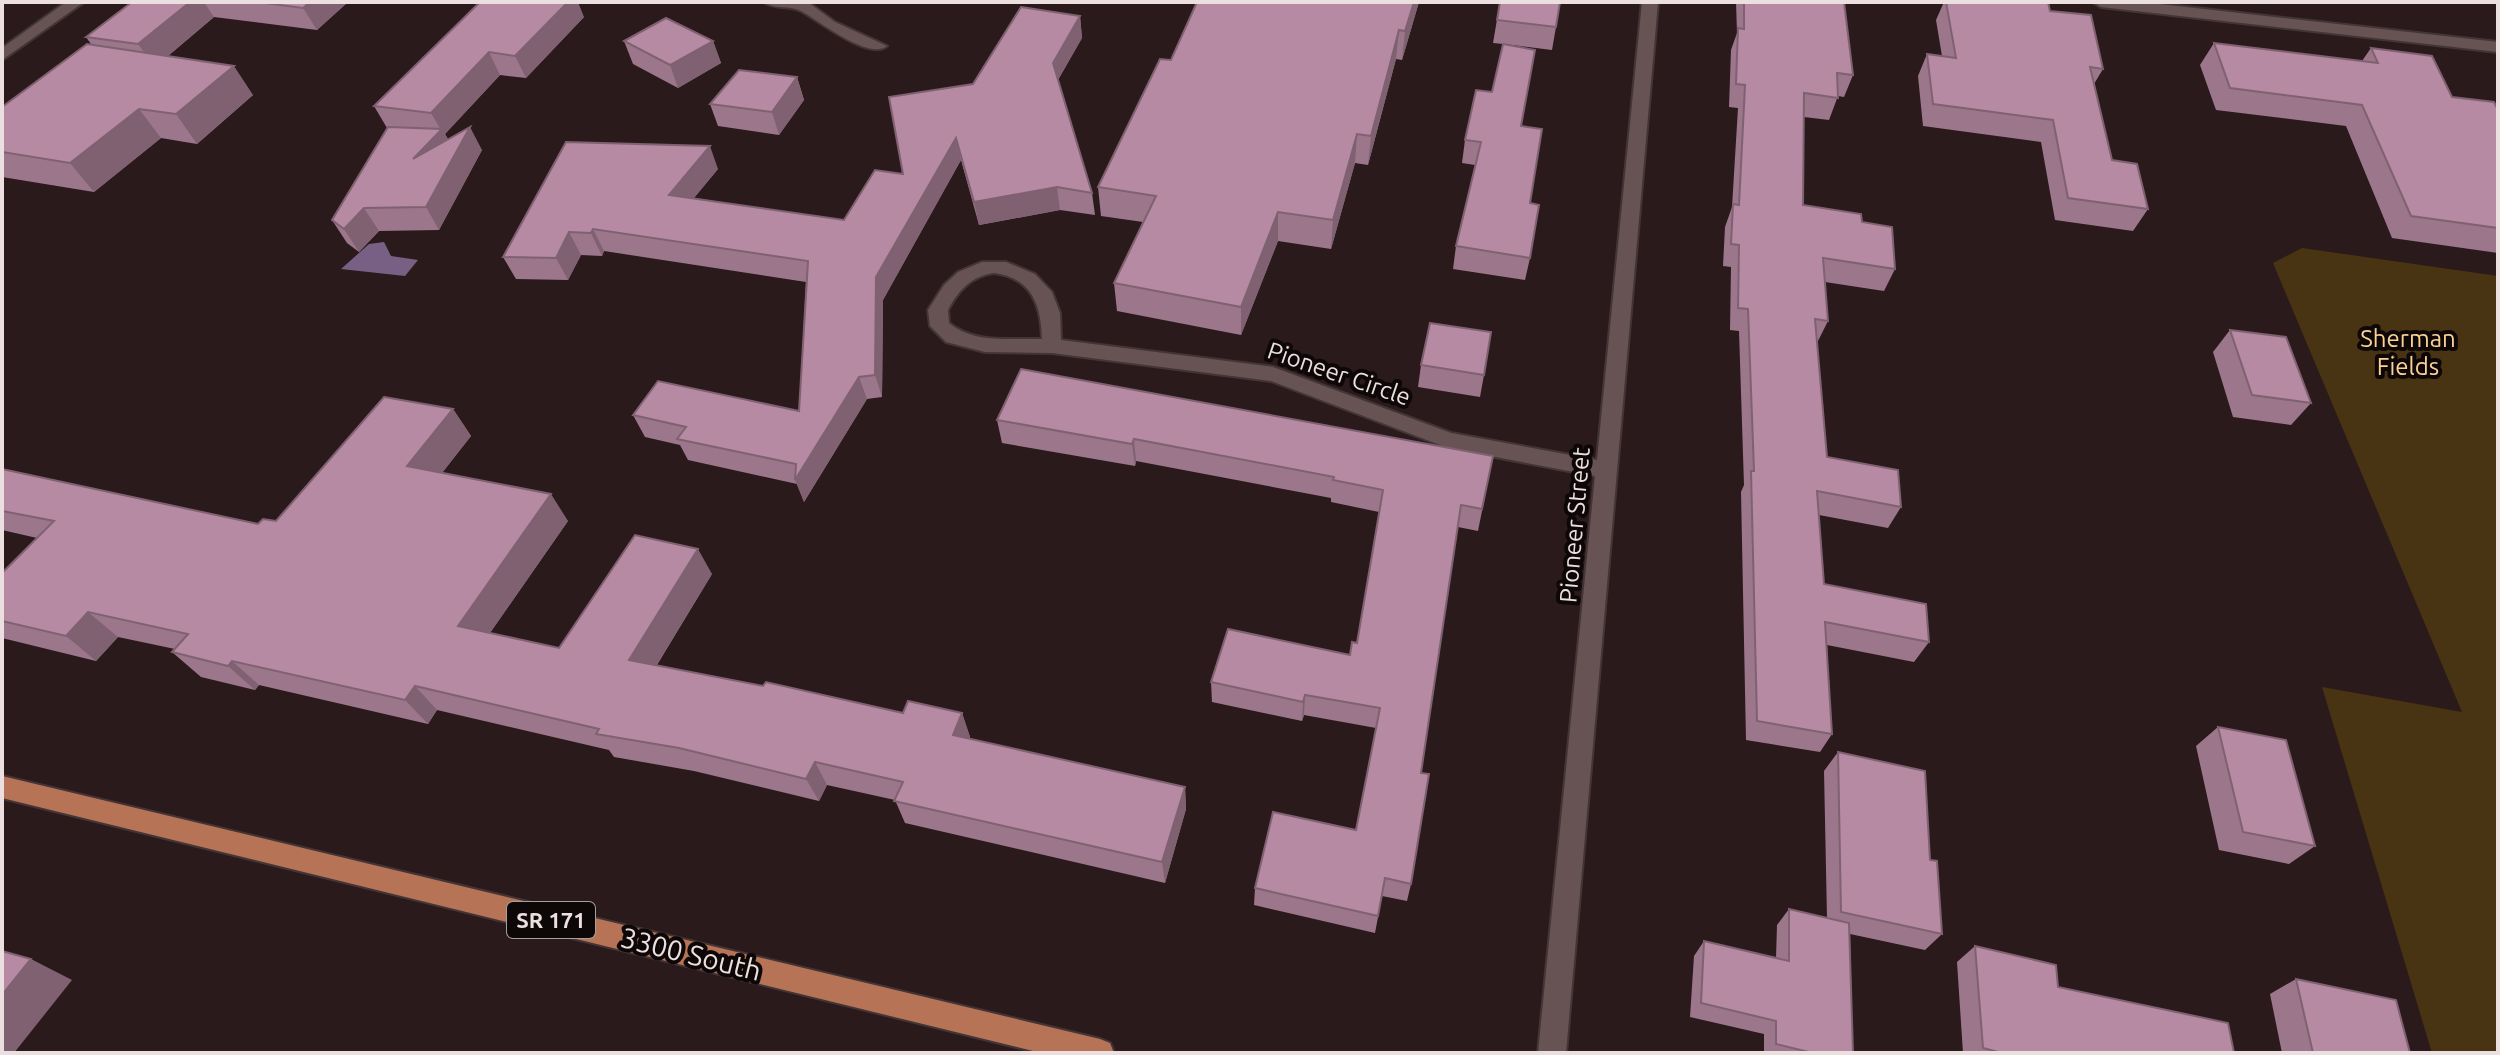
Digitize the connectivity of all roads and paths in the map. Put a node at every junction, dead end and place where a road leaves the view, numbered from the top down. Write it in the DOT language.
graph roads {
  1 [pos="76,2"];
  2 [pos="772,2"];
  3 [pos="1650,2"];
  4 [pos="2101,2"];
  5 [pos="805,4"];
  6 [pos="879,46"];
  7 [pos="2498,47"];
  8 [pos="2,55"];
  9 [pos="1052,346"];
  10 [pos="1606,470"];
  11 [pos="2,787"];
  12 [pos="1100,1053"];
  13 [pos="1552,1053"];
  1 -- 8 [label="street"];
  2 -- 5 [label="street"];
  3 -- 10 [label="street, Pioneer Street"];
  4 -- 7 [label="street"];
  5 -- 6 [label="street"];
  9 -- 9 [label="street, Pioneer Circle"];
  9 -- 10 [label="street, Pioneer Circle"];
  10 -- 13 [label="street, Pioneer Street"];
  11 -- 12 [label="main road, 3300 South / SR 171"];
}
